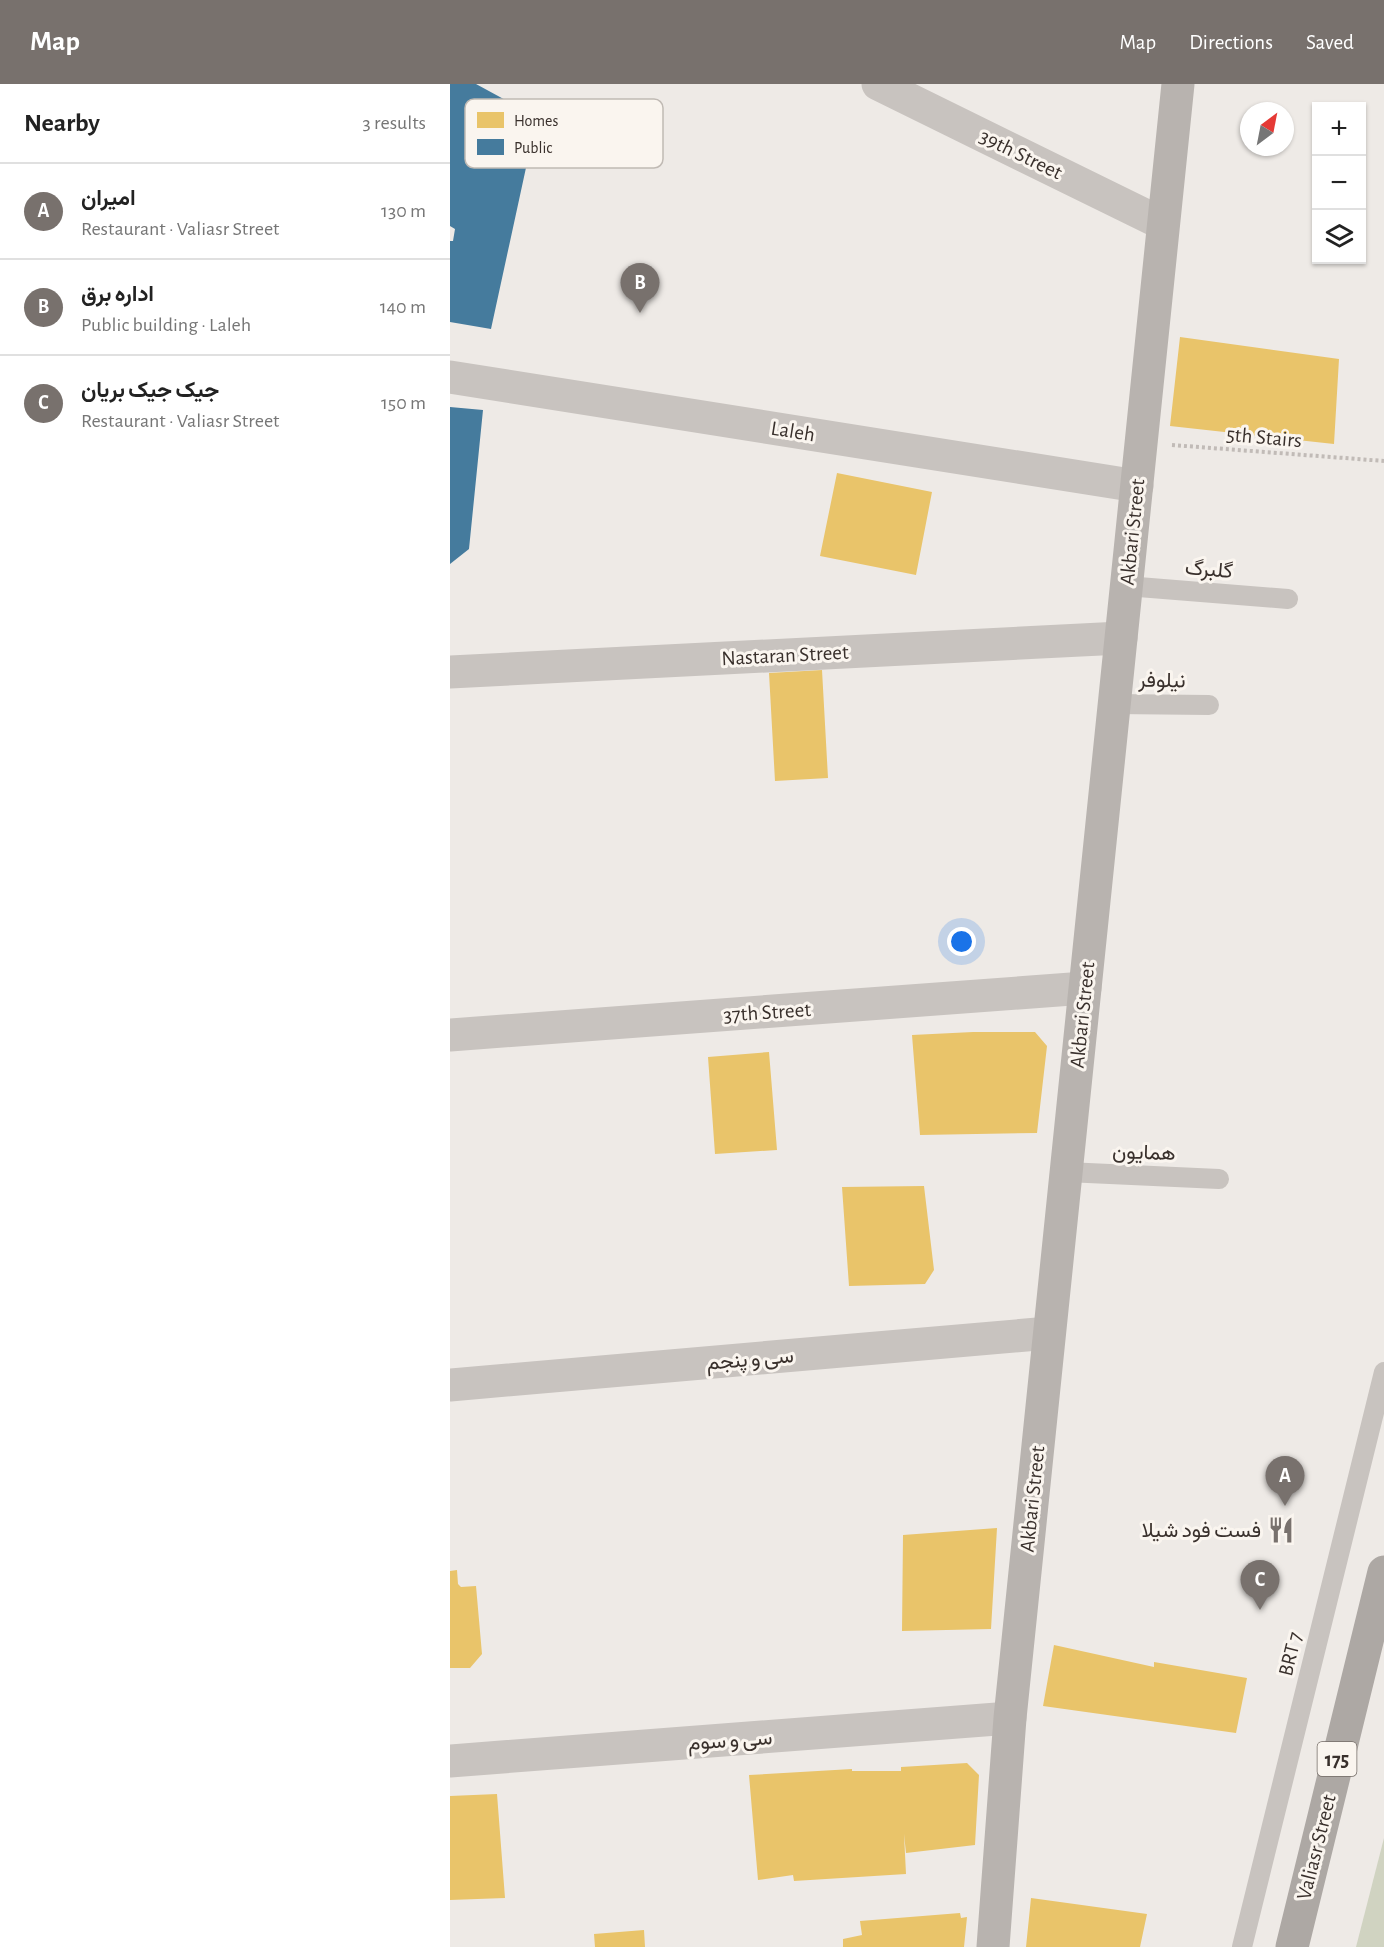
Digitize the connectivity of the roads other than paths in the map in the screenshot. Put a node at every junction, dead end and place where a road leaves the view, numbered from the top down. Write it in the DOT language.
graph roads {
  1 [pos="878,84"];
  2 [pos="1178,84"];
  3 [pos="1163,224"];
  4 [pos="450,376"];
  5 [pos="1137,486"];
  6 [pos="1126,586"];
  7 [pos="1288,599"];
  8 [pos="1121,638"];
  9 [pos="450,672"];
  10 [pos="1114,704"];
  11 [pos="1209,705"];
  12 [pos="1085,988"];
  13 [pos="450,1035"];
  14 [pos="1066,1172"];
  15 [pos="1219,1179"];
  16 [pos="1049,1333"];
  17 [pos="1384,1372"];
  18 [pos="450,1385"];
  19 [pos="1384,1572"];
  20 [pos="1010,1718"];
  21 [pos="450,1761"];
  22 [pos="993,1947"];
  23 [pos="1242,1947"];
  24 [pos="1292,1947"];
  1 -- 3 [label="street, 39th Street"];
  2 -- 3 [label="street, Akbari Street"];
  3 -- 5 [label="street, Akbari Street"];
  4 -- 5 [label="street, Laleh"];
  5 -- 6 [label="street, Akbari Street"];
  6 -- 7 [label="lane, گلبرگ"];
  6 -- 8 [label="street, Akbari Street"];
  8 -- 9 [label="street, Nastaran Street"];
  8 -- 10 [label="street, Akbari Street"];
  10 -- 11 [label="lane, نیلوفر"];
  10 -- 12 [label="street, Akbari Street"];
  12 -- 13 [label="street, 37th Street"];
  12 -- 14 [label="street, Akbari Street"];
  14 -- 15 [label="lane, همایون"];
  14 -- 16 [label="street, Akbari Street"];
  16 -- 18 [label="street, سی و پنجم"];
  16 -- 20 [label="street, Akbari Street"];
  17 -- 23 [label="lane, BRT 7"];
  19 -- 24 [label="main road, Valiasr Street / 175"];
  20 -- 21 [label="street, سی و سوم"];
  20 -- 22 [label="street, Akbari Street"];
}
